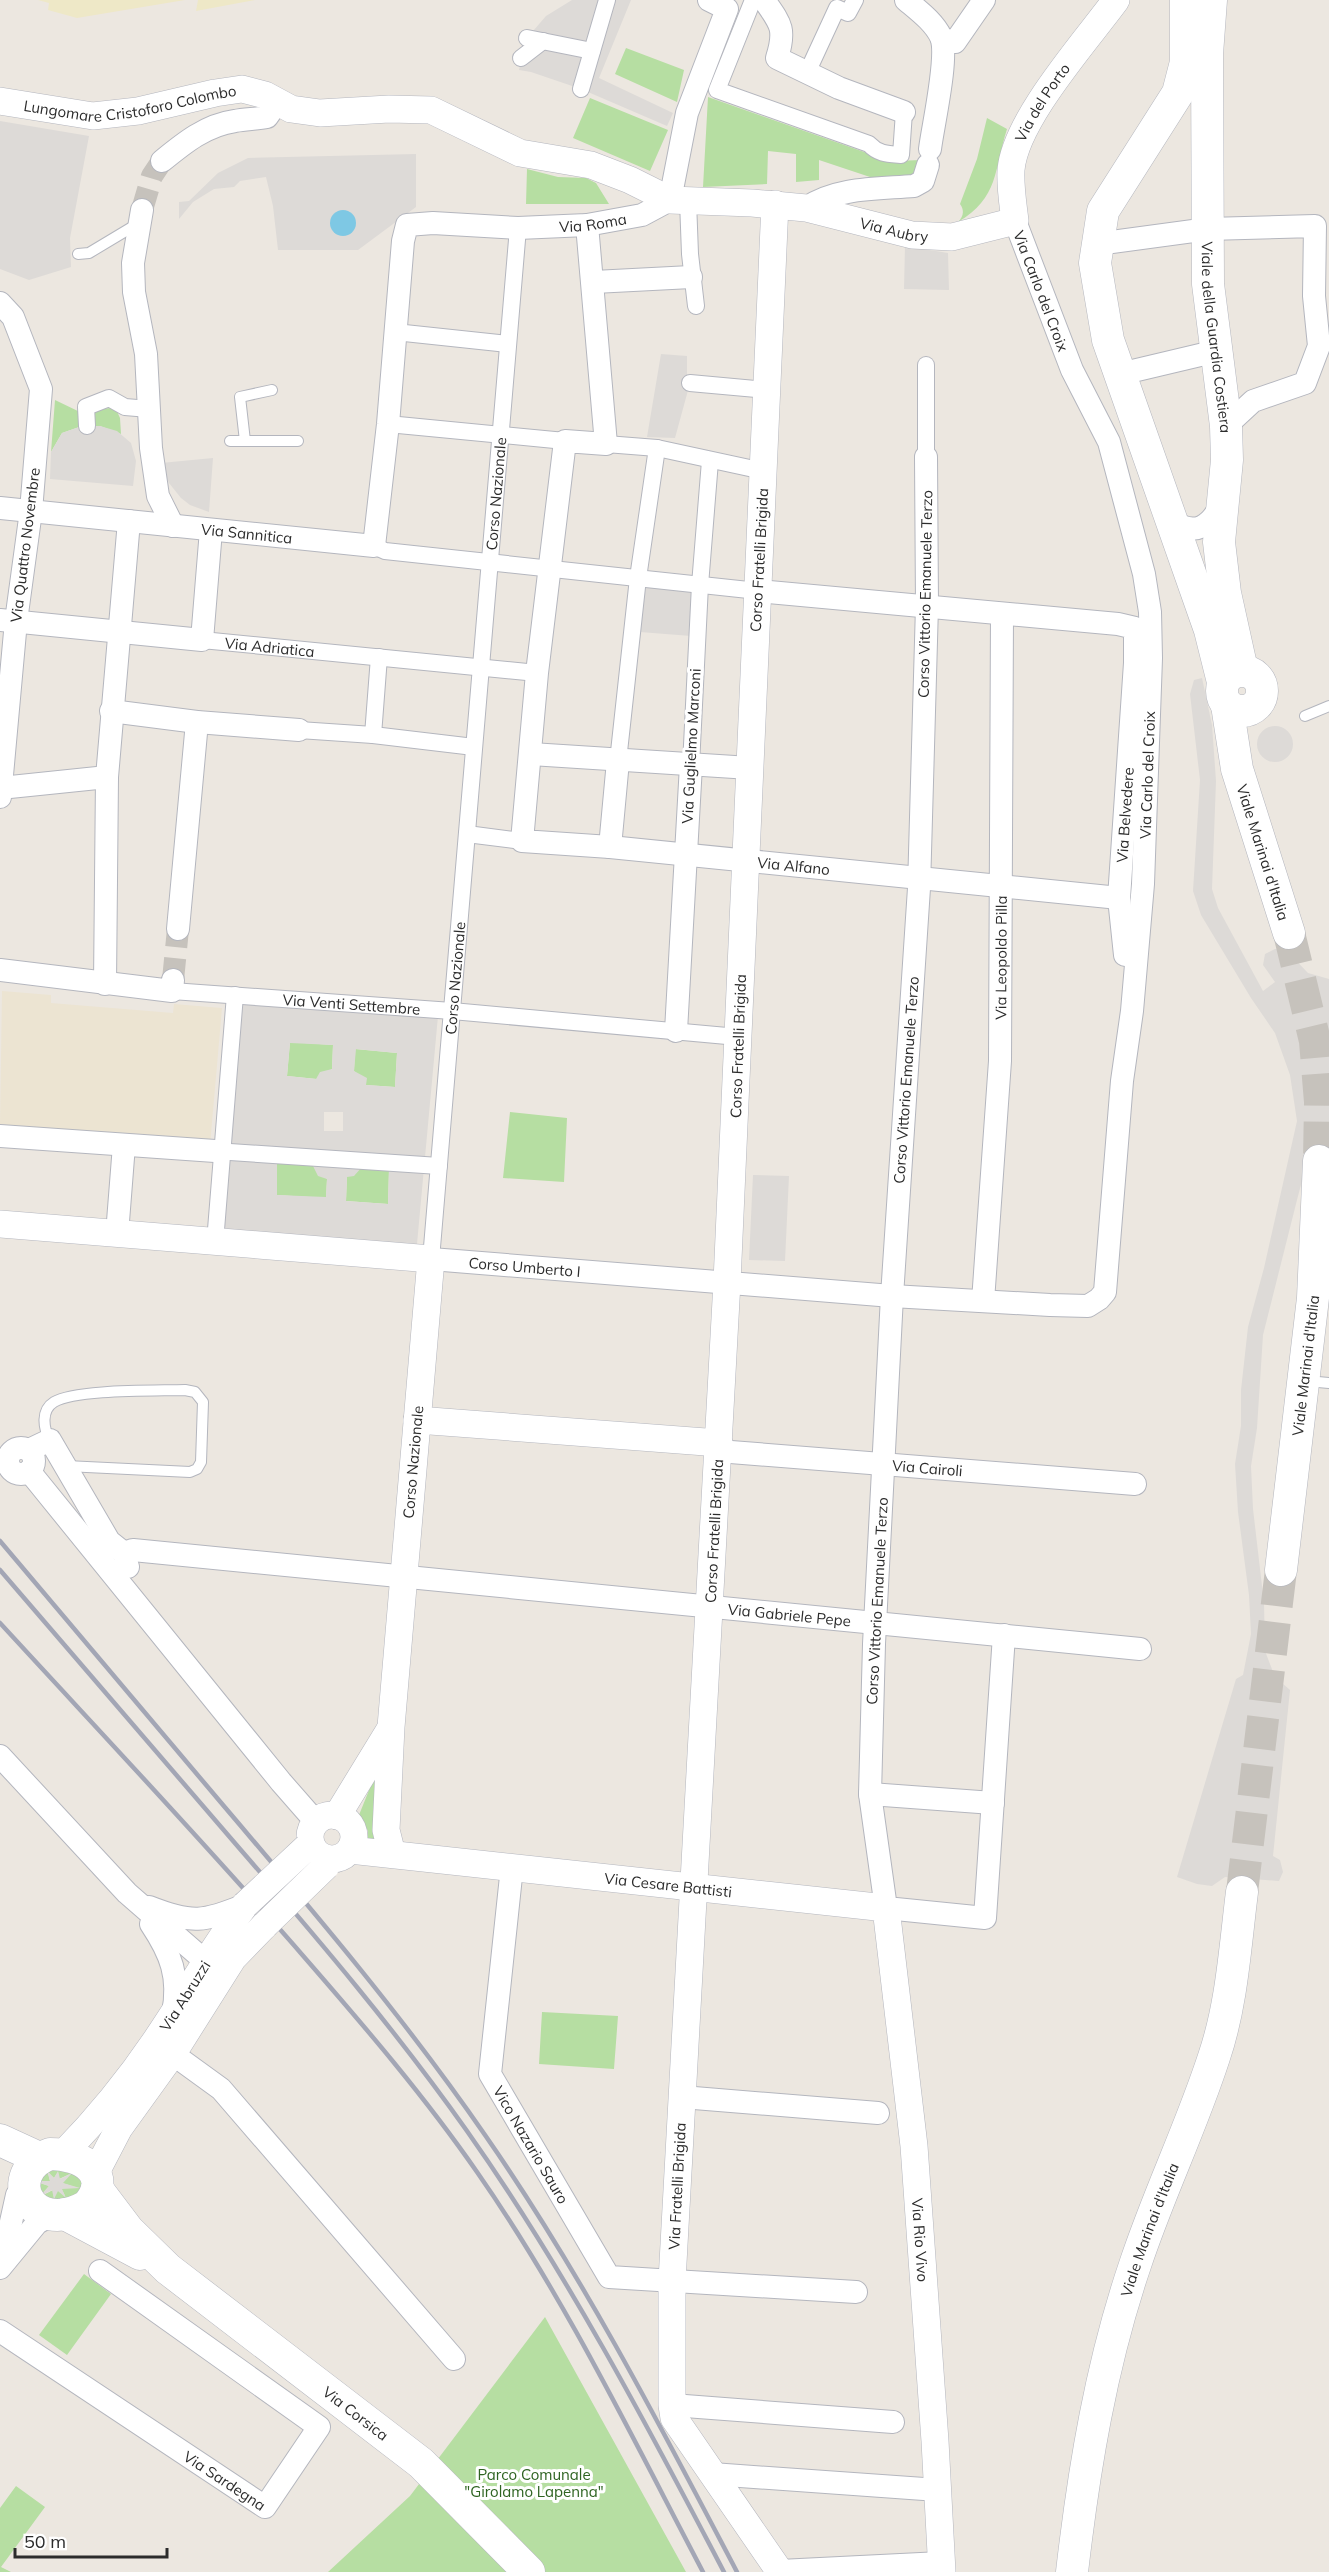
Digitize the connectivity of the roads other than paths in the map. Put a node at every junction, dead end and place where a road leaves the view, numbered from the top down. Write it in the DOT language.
graph roads {
  1 [pos="607,0"];
  2 [pos="709,0"];
  3 [pos="753,0"];
  4 [pos="764,0"];
  5 [pos="855,0"];
  6 [pos="906,0"];
  7 [pos="984,0"];
  8 [pos="1116,0"];
  9 [pos="1186,0"];
  10 [pos="1211,0"];
  11 [pos="927,9"];
  12 [pos="942,39"];
  13 [pos="592,51"];
  14 [pos="521,58"];
  15 [pos="807,73"];
  16 [pos="581,89"];
  17 [pos="265,95"];
  18 [pos="0,101"];
  19 [pos="904,112"];
  20 [pos="162,161"];
  21 [pos="679,200"];
  22 [pos="775,204"];
  23 [pos="806,208"];
  24 [pos="141,216"];
  25 [pos="1015,221"];
  26 [pos="587,225"];
  27 [pos="518,228"];
  28 [pos="1208,229"];
  29 [pos="1097,244"];
  30 [pos="78,254"];
  31 [pos="692,277"];
  32 [pos="594,282"];
  33 [pos="0,303"];
  34 [pos="696,306"];
  35 [pos="395,332"];
  36 [pos="508,344"];
  37 [pos="1217,351"];
  38 [pos="926,365"];
  39 [pos="1120,374"];
  40 [pos="690,383"];
  41 [pos="272,390"];
  42 [pos="766,390"];
  43 [pos="148,409"];
  44 [pos="388,424"];
  45 [pos="87,426"];
  46 [pos="1226,426"];
  47 [pos="500,435"];
  48 [pos="230,441"];
  49 [pos="245,441"];
  50 [pos="298,441"];
  51 [pos="565,441"];
  52 [pos="606,444"];
  53 [pos="657,448"];
  54 [pos="926,457"];
  55 [pos="710,461"];
  56 [pos="763,471"];
  57 [pos="1224,500"];
  58 [pos="0,508"];
  59 [pos="31,511"];
  60 [pos="1171,520"];
  61 [pos="129,521"];
  62 [pos="174,525"];
  63 [pos="212,530"];
  64 [pos="374,546"];
  65 [pos="490,563"];
  66 [pos="550,569"];
  67 [pos="638,578"];
  68 [pos="700,585"];
  69 [pos="758,591"];
  70 [pos="927,606"];
  71 [pos="1002,614"];
  72 [pos="8,621"];
  73 [pos="119,632"];
  74 [pos="202,640"];
  75 [pos="379,657"];
  76 [pos="481,668"];
  77 [pos="537,673"];
  78 [pos="1235,692"];
  79 [pos="1329,706"];
  80 [pos="111,711"];
  81 [pos="1305,716"];
  82 [pos="197,722"];
  83 [pos="299,730"];
  84 [pos="373,735"];
  85 [pos="474,747"];
  86 [pos="531,754"];
  87 [pos="618,761"];
  88 [pos="691,765"];
  89 [pos="750,768"];
  90 [pos="106,777"];
  91 [pos="0,791"];
  92 [pos="467,834"];
  93 [pos="522,841"];
  94 [pos="610,847"];
  95 [pos="686,855"];
  96 [pos="746,861"];
  97 [pos="919,876"];
  98 [pos="1002,884"];
  99 [pos="1119,898"];
  100 [pos="177,929"];
  101 [pos="1289,933"];
  102 [pos="0,970"];
  103 [pos="105,984"];
  104 [pos="172,985"];
  105 [pos="235,995"];
  106 [pos="452,1011"];
  107 [pos="676,1031"];
  108 [pos="738,1037"];
  109 [pos="1123,1068"];
  110 [pos="0,1136"];
  111 [pos="124,1145"];
  112 [pos="219,1151"];
  113 [pos="1320,1161"];
  114 [pos="439,1166"];
  115 [pos="0,1224"];
  116 [pos="117,1234"];
  117 [pos="215,1242"];
  118 [pos="431,1259"];
  119 [pos="728,1282"];
  120 [pos="892,1296"];
  121 [pos="983,1301"];
  122 [pos="1050,1305"];
  123 [pos="1316,1382"];
  124 [pos="417,1420"];
  125 [pos="50,1440"];
  126 [pos="718,1447"];
  127 [pos="18,1452"];
  128 [pos="884,1464"];
  129 [pos="65,1466"];
  130 [pos="1136,1484"];
  131 [pos="124,1553"];
  132 [pos="1281,1570"];
  133 [pos="404,1577"];
  134 [pos="710,1607"];
  135 [pos="149,1619"];
  136 [pos="876,1623"];
  137 [pos="1004,1635"];
  138 [pos="1140,1649"];
  139 [pos="391,1728"];
  140 [pos="0,1756"];
  141 [pos="870,1794"];
  142 [pos="993,1803"];
  143 [pos="318,1832"];
  144 [pos="392,1854"];
  145 [pos="336,1858"];
  146 [pos="512,1867"];
  147 [pos="694,1887"];
  148 [pos="1242,1892"];
  149 [pos="137,1902"];
  150 [pos="245,1905"];
  151 [pos="886,1908"];
  152 [pos="233,1958"];
  153 [pos="205,1961"];
  154 [pos="172,2015"];
  155 [pos="164,2047"];
  156 [pos="682,2097"];
  157 [pos="878,2113"];
  158 [pos="0,2140"];
  159 [pos="50,2156"];
  160 [pos="96,2181"];
  161 [pos="10,2185"];
  162 [pos="58,2215"];
  163 [pos="0,2247"];
  164 [pos="0,2268"];
  165 [pos="168,2269"];
  166 [pos="100,2271"];
  167 [pos="672,2281"];
  168 [pos="856,2292"];
  169 [pos="0,2331"];
  170 [pos="454,2358"];
  171 [pos="672,2405"];
  172 [pos="893,2422"];
  173 [pos="712,2474"];
  174 [pos="938,2490"];
  175 [pos="941,2568"];
  176 [pos="529,2572"];
  177 [pos="780,2572"];
  178 [pos="1072,2572"];
  1 -- 13 [label="street"];
  2 -- 21 [label="street"];
  3 -- 19 [label="street"];
  4 -- 15 [label="street"];
  5 -- 15 [label="street"];
  6 -- 11 [label="street"];
  7 -- 12 [label="street"];
  8 -- 25 [label="street, Via del Porto"];
  9 -- 29 [label="main road, Viale Marinai d'Italia"];
  10 -- 28 [label="main road, Viale della Guardia Costiera"];
  11 -- 12 [label="street"];
  12 -- 23 [label="street"];
  13 -- 14 [label="street"];
  13 -- 16 [label="street"];
  15 -- 19 [label="street"];
  17 -- 18 [label="street, Lungomare Cristoforo Colombo"];
  17 -- 20 [label="street"];
  17 -- 21 [label="street, Lungomare Cristoforo Colombo"];
  21 -- 22 [label="street"];
  21 -- 26 [label="street, Via Roma"];
  21 -- 31 [label="street"];
  22 -- 23 [label="street, Via Aubry"];
  22 -- 42 [label="street, Corso Fratelli Brigida"];
  23 -- 25 [label="street, Via Aubry"];
  24 -- 30 [label="lane"];
  24 -- 43 [label="street"];
  25 -- 109 [label="street, Via Carlo del Croix"];
  26 -- 27 [label="street, Via Roma"];
  26 -- 32 [label="street"];
  27 -- 35 [label="street, Via Roma"];
  27 -- 36 [label="street, Corso Nazionale"];
  28 -- 29 [label="street"];
  28 -- 37 [label="main road, Viale della Guardia Costiera"];
  28 -- 46 [label="street"];
  29 -- 39 [label="main road, Viale Marinai d'Italia"];
  31 -- 32 [label="street"];
  31 -- 34 [label="street"];
  32 -- 52 [label="street"];
  33 -- 59 [label="street, Via Quattro Novembre"];
  35 -- 36 [label="street"];
  35 -- 44 [label="street"];
  36 -- 47 [label="street, Corso Nazionale"];
  37 -- 39 [label="street"];
  37 -- 46 [label="main road, Viale della Guardia Costiera"];
  38 -- 54 [label="street, Corso Vittorio Emanuele Terzo"];
  39 -- 60 [label="main road, Viale Marinai d'Italia"];
  40 -- 42 [label="street"];
  41 -- 49 [label="lane"];
  42 -- 56 [label="street, Corso Fratelli Brigida"];
  43 -- 45 [label="street"];
  43 -- 62 [label="street"];
  44 -- 47 [label="street"];
  44 -- 64 [label="street"];
  46 -- 57 [label="main road, Viale della Guardia Costiera"];
  47 -- 51 [label="street"];
  47 -- 65 [label="street, Corso Nazionale"];
  48 -- 49 [label="lane"];
  49 -- 50 [label="lane"];
  51 -- 52 [label="street"];
  51 -- 66 [label="street"];
  52 -- 53 [label="street"];
  53 -- 55 [label="street"];
  53 -- 67 [label="street"];
  54 -- 70 [label="street, Corso Vittorio Emanuele Terzo"];
  55 -- 56 [label="street"];
  55 -- 68 [label="street, Via Guglielmo Marconi"];
  56 -- 69 [label="street, Corso Fratelli Brigida"];
  57 -- 60 [label="street"];
  57 -- 78 [label="main road, Viale della Guardia Costiera"];
  58 -- 59 [label="street, Via Sannitica"];
  59 -- 61 [label="street, Via Sannitica"];
  59 -- 72 [label="street, Via Quattro Novembre"];
  60 -- 78 [label="main road, Viale Marinai d'Italia"];
  61 -- 62 [label="street, Via Sannitica"];
  61 -- 73 [label="street"];
  62 -- 63 [label="street, Via Sannitica"];
  63 -- 64 [label="street, Via Sannitica"];
  63 -- 74 [label="street"];
  64 -- 65 [label="street, Via Sannitica"];
  65 -- 66 [label="street, Via Sannitica"];
  65 -- 76 [label="street, Corso Nazionale"];
  66 -- 67 [label="street, Via Sannitica"];
  66 -- 77 [label="street"];
  67 -- 68 [label="street, Via Sannitica"];
  67 -- 87 [label="street"];
  68 -- 69 [label="street, Via Sannitica"];
  68 -- 88 [label="street, Via Guglielmo Marconi"];
  69 -- 70 [label="street, Via Belvedere"];
  69 -- 89 [label="street, Corso Fratelli Brigida"];
  70 -- 71 [label="street, Via Belvedere"];
  70 -- 97 [label="street, Corso Vittorio Emanuele Terzo"];
  71 -- 98 [label="street, Via Leopoldo Pilla"];
  71 -- 99 [label="street, Via Belvedere"];
  72 -- 73 [label="street, Via Adriatica"];
  72 -- 91 [label="street, Via Quattro Novembre"];
  73 -- 74 [label="street, Via Adriatica"];
  73 -- 80 [label="street"];
  74 -- 75 [label="street, Via Adriatica"];
  75 -- 76 [label="street, Via Adriatica"];
  75 -- 84 [label="street"];
  76 -- 77 [label="street, Via Adriatica"];
  76 -- 85 [label="street, Corso Nazionale"];
  77 -- 86 [label="street"];
  78 -- 101 [label="main road, Viale Marinai d'Italia"];
  79 -- 81 [label="lane"];
  80 -- 82 [label="street"];
  80 -- 90 [label="street"];
  82 -- 83 [label="street"];
  82 -- 100 [label="street"];
  83 -- 84 [label="street"];
  84 -- 85 [label="street"];
  85 -- 92 [label="street, Corso Nazionale"];
  86 -- 87 [label="street"];
  86 -- 93 [label="street"];
  87 -- 88 [label="street"];
  87 -- 94 [label="street"];
  88 -- 89 [label="street"];
  88 -- 95 [label="street, Via Guglielmo Marconi"];
  89 -- 96 [label="street, Corso Fratelli Brigida"];
  90 -- 91 [label="street"];
  90 -- 103 [label="street"];
  92 -- 93 [label="street, Via Alfano"];
  92 -- 106 [label="street, Corso Nazionale"];
  93 -- 94 [label="street, Via Alfano"];
  94 -- 95 [label="street, Via Alfano"];
  95 -- 96 [label="street, Via Alfano"];
  95 -- 107 [label="street, Via Guglielmo Marconi"];
  96 -- 97 [label="street, Via Alfano"];
  96 -- 108 [label="street, Corso Fratelli Brigida"];
  97 -- 98 [label="street, Via Alfano"];
  97 -- 120 [label="street, Corso Vittorio Emanuele Terzo"];
  98 -- 99 [label="street, Via Alfano"];
  98 -- 121 [label="street, Via Leopoldo Pilla"];
  99 -- 109 [label="street, Via Belvedere"];
  102 -- 103 [label="street, Via Venti Settembre"];
  103 -- 104 [label="street, Via Venti Settembre"];
  104 -- 105 [label="street, Via Venti Settembre"];
  105 -- 106 [label="street, Via Venti Settembre"];
  105 -- 112 [label="street"];
  106 -- 107 [label="street, Via Venti Settembre"];
  106 -- 114 [label="street, Corso Nazionale"];
  107 -- 108 [label="street, Via Venti Settembre"];
  108 -- 119 [label="street, Corso Fratelli Brigida"];
  109 -- 122 [label="street, Via Carlo del Croix"];
  110 -- 111 [label="street"];
  111 -- 112 [label="street"];
  111 -- 116 [label="street"];
  112 -- 114 [label="street"];
  112 -- 117 [label="street"];
  113 -- 123 [label="main road, Viale Marinai d'Italia"];
  114 -- 118 [label="street, Corso Nazionale"];
  115 -- 116 [label="street, Corso Umberto I"];
  116 -- 117 [label="street, Corso Umberto I"];
  117 -- 118 [label="street, Corso Umberto I"];
  118 -- 119 [label="street, Corso Umberto I"];
  118 -- 124 [label="street, Corso Nazionale"];
  119 -- 120 [label="street, Corso Umberto I"];
  119 -- 126 [label="street, Corso Fratelli Brigida"];
  120 -- 121 [label="street, Corso Umberto I"];
  120 -- 128 [label="street, Corso Vittorio Emanuele Terzo"];
  121 -- 122 [label="street, Corso Umberto I"];
  123 -- 132 [label="main road, Viale Marinai d'Italia"];
  124 -- 126 [label="street, Via Cairoli"];
  124 -- 133 [label="street, Corso Nazionale"];
  125 -- 127 [label="street"];
  125 -- 129 [label="street"];
  125 -- 129 [label="lane"];
  126 -- 128 [label="street, Via Cairoli"];
  126 -- 134 [label="street, Corso Fratelli Brigida"];
  127 -- 135 [label="street"];
  128 -- 130 [label="street, Via Cairoli"];
  128 -- 136 [label="street, Corso Vittorio Emanuele Terzo"];
  129 -- 131 [label="street"];
  131 -- 133 [label="street, Via Gabriele Pepe"];
  131 -- 135 [label="street"];
  133 -- 134 [label="street, Via Gabriele Pepe"];
  133 -- 139 [label="street, Corso Nazionale"];
  134 -- 136 [label="street, Via Gabriele Pepe"];
  134 -- 147 [label="street, Corso Fratelli Brigida"];
  135 -- 143 [label="street"];
  136 -- 137 [label="street, Via Gabriele Pepe"];
  136 -- 141 [label="street, Corso Vittorio Emanuele Terzo"];
  137 -- 138 [label="street, Via Gabriele Pepe"];
  137 -- 142 [label="street"];
  139 -- 143 [label="street, Corso Nazionale"];
  139 -- 144 [label="street, Corso Nazionale"];
  140 -- 149 [label="street"];
  141 -- 142 [label="street"];
  141 -- 151 [label="street, Corso Vittorio Emanuele Terzo"];
  142 -- 151 [label="street, Via Cesare Battisti"];
  143 -- 145 [label="street"];
  143 -- 145 [label="street"];
  143 -- 150 [label="street, Via Abruzzi, bridge"];
  144 -- 145 [label="street, Via Cesare Battisti"];
  144 -- 146 [label="street, Via Cesare Battisti"];
  145 -- 152 [label="street, Via Abruzzi, bridge"];
  146 -- 147 [label="street, Via Cesare Battisti"];
  146 -- 167 [label="street, Vico Nazario Sauro"];
  147 -- 151 [label="street, Via Cesare Battisti"];
  147 -- 156 [label="street, Via Fratelli Brigida"];
  148 -- 178 [label="main road, Viale Marinai d'Italia"];
  149 -- 150 [label="street"];
  149 -- 153 [label="street"];
  149 -- 154 [label="street"];
  150 -- 153 [label="street, Via Abruzzi"];
  151 -- 174 [label="street, Via Rio Vivo"];
  152 -- 153 [label="street"];
  152 -- 155 [label="street, Via Abruzzi"];
  153 -- 154 [label="street, Via Abruzzi"];
  154 -- 155 [label="street, Via Abruzzi"];
  155 -- 159 [label="street, Via Abruzzi"];
  155 -- 160 [label="street, Via Abruzzi"];
  155 -- 170 [label="street"];
  156 -- 157 [label="street"];
  156 -- 167 [label="street, Via Fratelli Brigida"];
  158 -- 159 [label="main road, Via Corsica"];
  159 -- 160 [label="main road, Via Corsica"];
  159 -- 161 [label="main road"];
  160 -- 162 [label="main road"];
  160 -- 165 [label="main road, Via Corsica"];
  161 -- 162 [label="main road"];
  161 -- 163 [label="street"];
  162 -- 164 [label="street"];
  162 -- 165 [label="main road, Via Corsica"];
  165 -- 176 [label="main road, Via Corsica"];
  166 -- 169 [label="street, Via Sardegna"];
  167 -- 168 [label="street"];
  167 -- 171 [label="street, Via Fratelli Brigida"];
  171 -- 172 [label="street"];
  171 -- 173 [label="street, Via Fratelli Brigida"];
  173 -- 174 [label="street"];
  173 -- 177 [label="street, Via Fratelli Brigida"];
  174 -- 175 [label="street, Via Rio Vivo"];
  175 -- 177 [label="street"];
}
